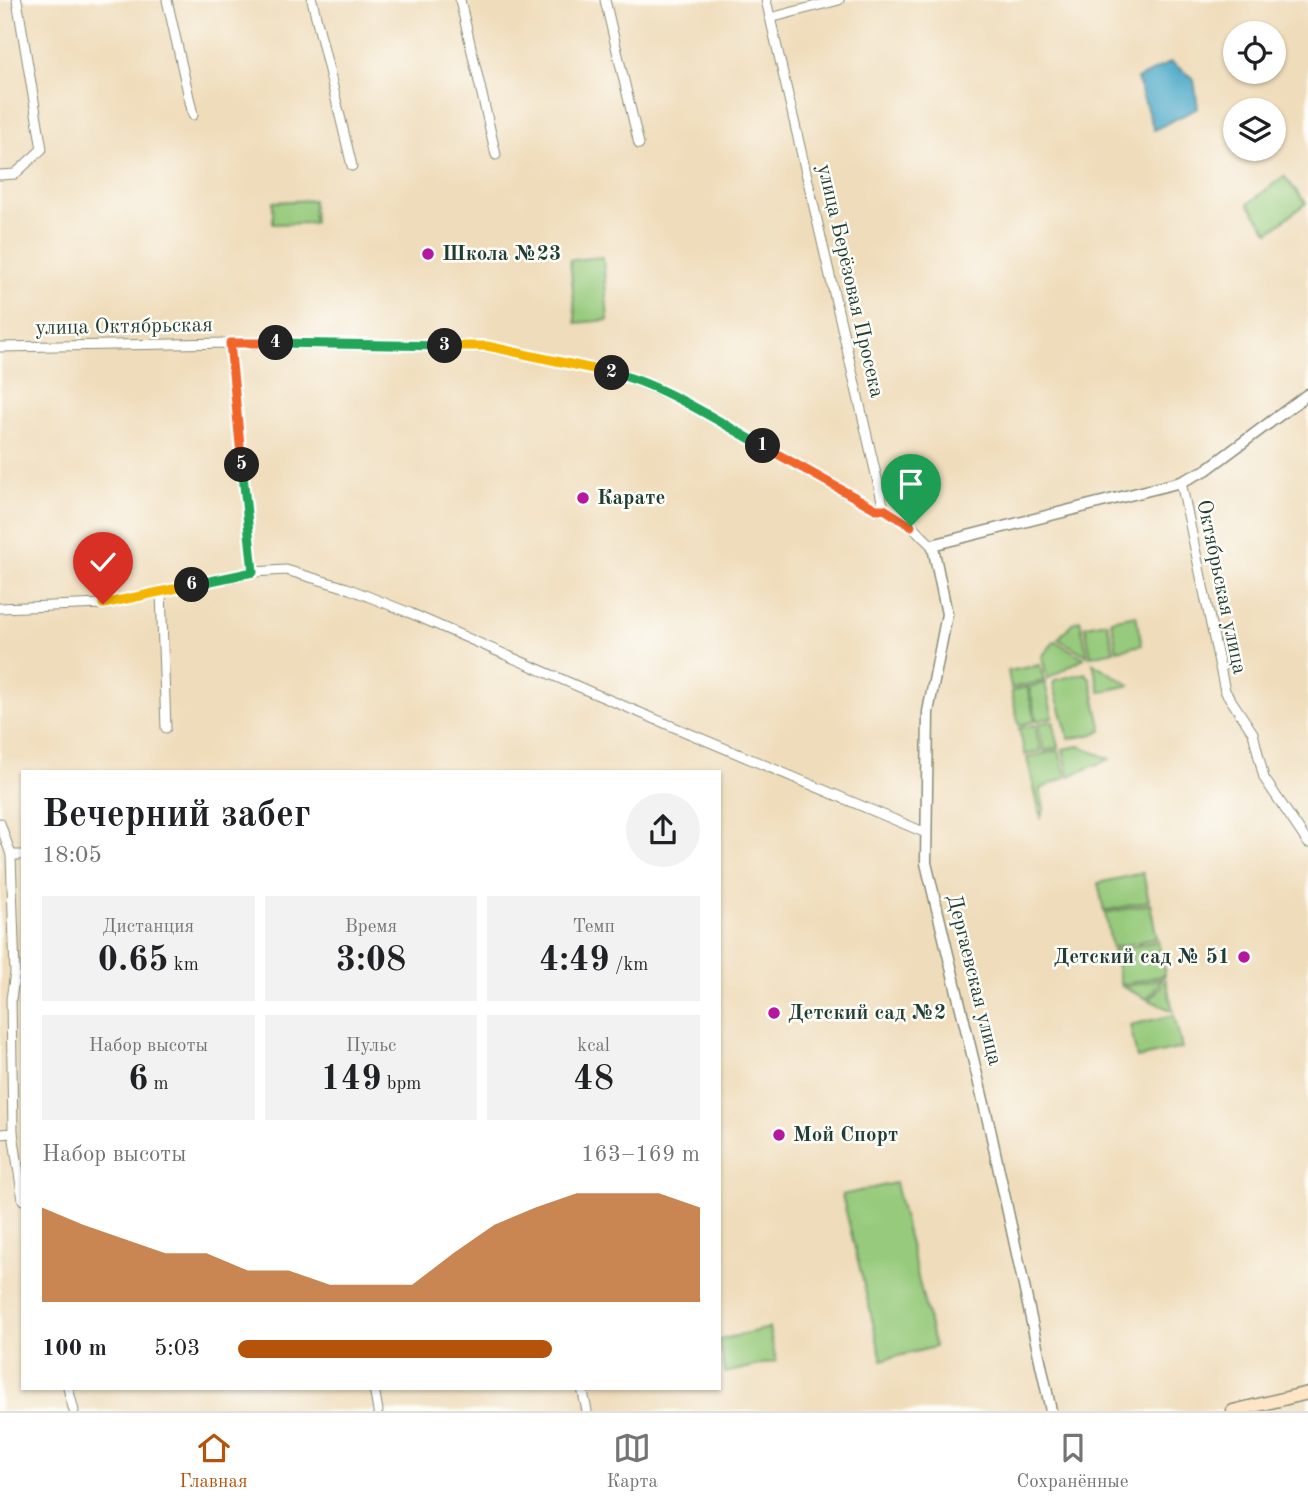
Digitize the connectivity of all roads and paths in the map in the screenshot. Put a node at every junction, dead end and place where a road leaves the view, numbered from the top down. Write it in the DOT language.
graph roads {
  1 [pos="18,0"];
  2 [pos="167,0"];
  3 [pos="312,0"];
  4 [pos="460,0"];
  5 [pos="605,0"];
  6 [pos="766,0"];
  7 [pos="839,0"];
  8 [pos="770,18"];
  9 [pos="194,115"];
  10 [pos="639,144"];
  11 [pos="496,155"];
  12 [pos="352,166"];
  13 [pos="0,175"];
  14 [pos="230,343"];
  15 [pos="0,347"];
  16 [pos="1308,394"];
  17 [pos="1181,482"];
  18 [pos="884,509"];
  19 [pos="936,549"];
  20 [pos="253,572"];
  21 [pos="161,592"];
  22 [pos="0,608"];
  23 [pos="166,728"];
  24 [pos="0,824"];
  25 [pos="926,833"];
  26 [pos="1308,844"];
  27 [pos="11,855"];
  28 [pos="21,855"];
  29 [pos="13,1133"];
  30 [pos="0,1134"];
  31 [pos="21,1187"];
  32 [pos="69,1390"];
  33 [pos="374,1390"];
  34 [pos="582,1390"];
  35 [pos="1308,1393"];
  36 [pos="1238,1410"];
  37 [pos="74,1411"];
  38 [pos="378,1411"];
  39 [pos="587,1411"];
  40 [pos="1051,1411"];
  1 -- 13 [label="street"];
  2 -- 9 [label="street"];
  3 -- 12 [label="street"];
  4 -- 11 [label="street"];
  5 -- 10 [label="street"];
  6 -- 8 [label="street, улица Берёзовая Просека"];
  7 -- 8 [label="street"];
  8 -- 18 [label="street, улица Берёзовая Просека"];
  14 -- 15 [label="street, улица Октябрьская"];
  14 -- 18 [label="street, улица Октябрьская"];
  14 -- 20 [label="street"];
  16 -- 17 [label="street"];
  17 -- 19 [label="street"];
  17 -- 26 [label="street, Октябрьская улица"];
  18 -- 19 [label="street"];
  19 -- 25 [label="street, Дергаевская улица"];
  20 -- 21 [label="street"];
  20 -- 25 [label="street"];
  21 -- 22 [label="street"];
  21 -- 23 [label="street"];
  24 -- 27 [label="street"];
  25 -- 40 [label="street, Дергаевская улица"];
  27 -- 28 [label="street"];
  27 -- 29 [label="street"];
  29 -- 30 [label="street"];
  29 -- 31 [label="street"];
  32 -- 37 [label="street"];
  33 -- 38 [label="street"];
  34 -- 39 [label="street"];
  35 -- 36 [label="main road"];
}
